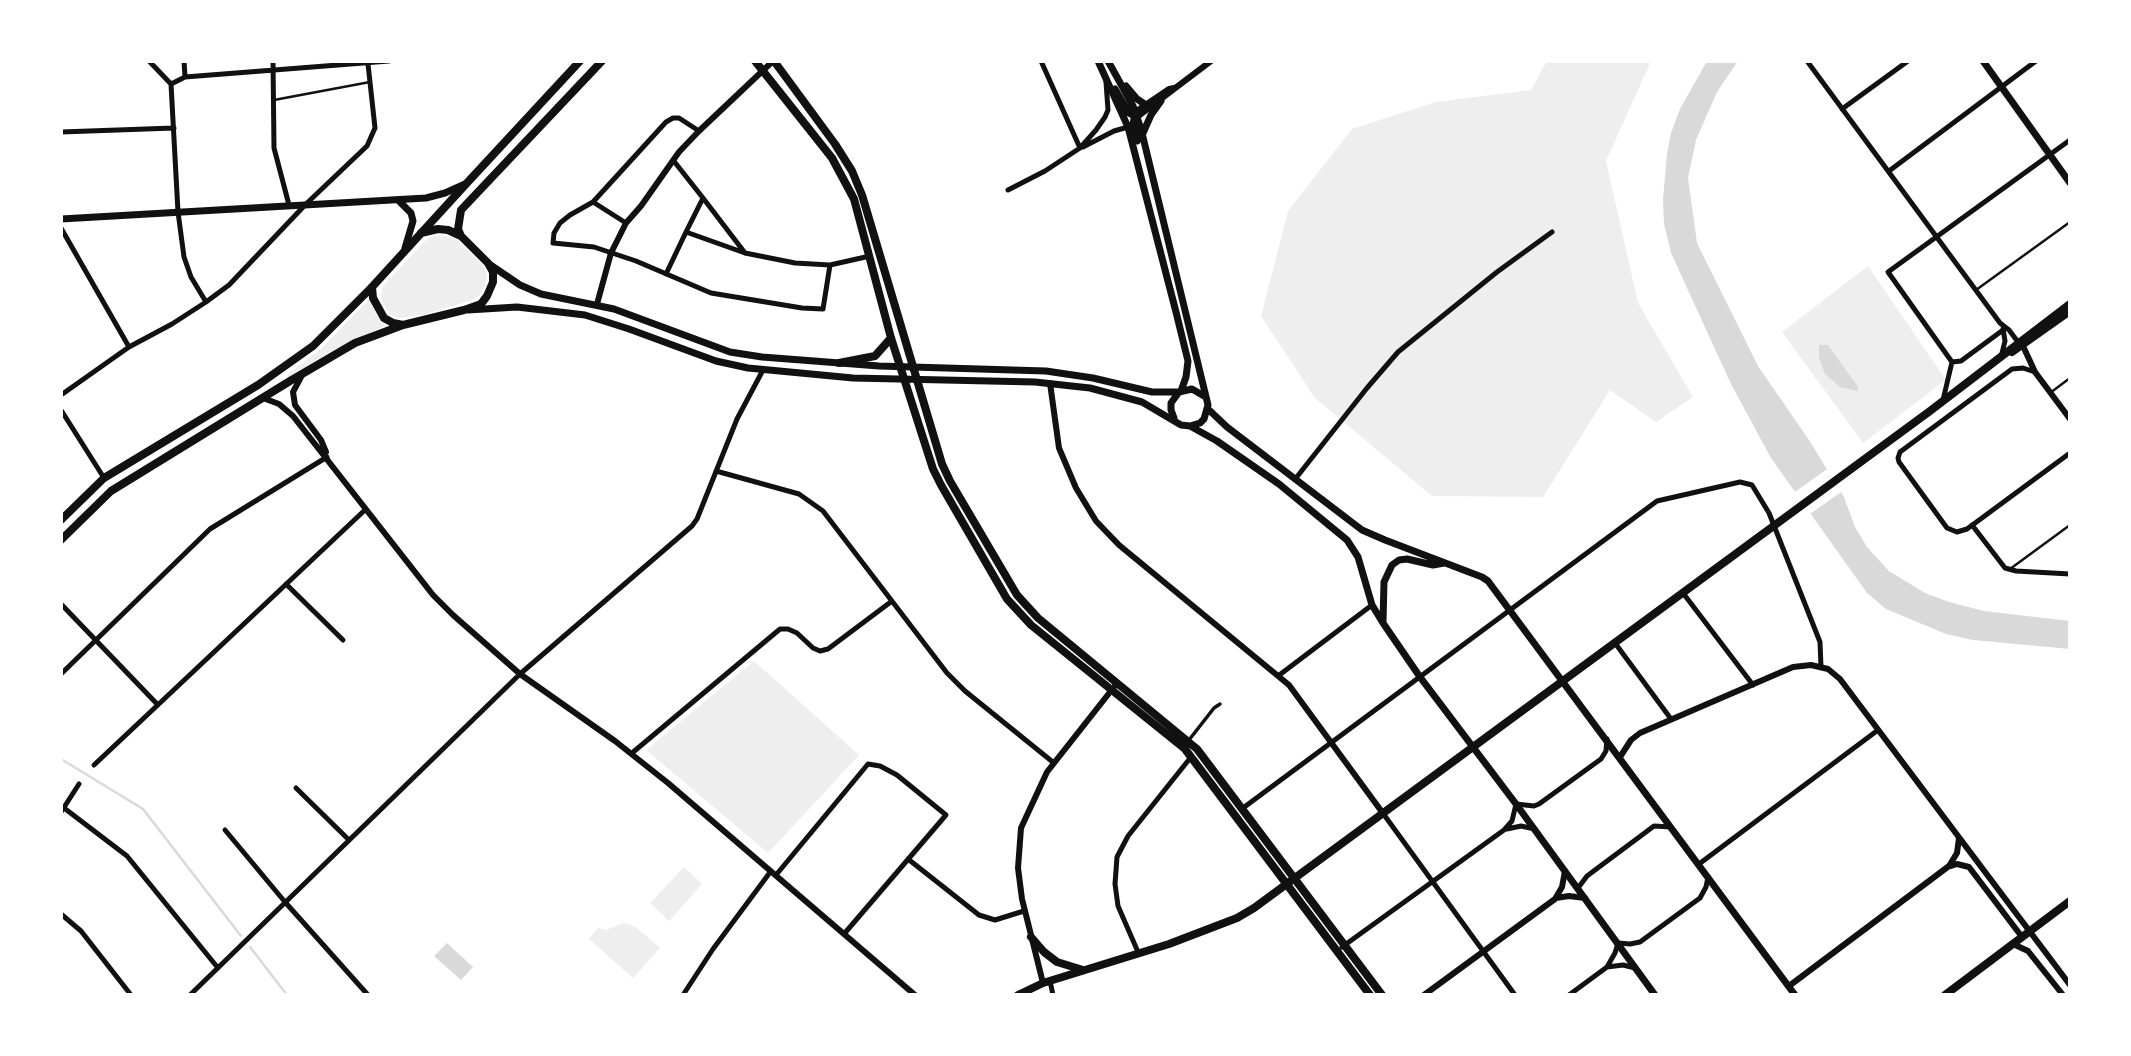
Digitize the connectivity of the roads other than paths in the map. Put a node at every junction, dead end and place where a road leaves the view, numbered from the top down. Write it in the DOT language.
graph roads {
  1 [pos="149,61"];
  2 [pos="184,61"];
  3 [pos="273,61"];
  4 [pos="389,61"];
  5 [pos="580,61"];
  6 [pos="603,61"];
  7 [pos="755,61"];
  8 [pos="773,61"];
  9 [pos="1041,61"];
  10 [pos="1098,61"];
  11 [pos="1108,61"];
  12 [pos="1212,61"];
  13 [pos="1807,61"];
  14 [pos="1908,61"];
  15 [pos="1983,61"];
  16 [pos="2036,61"];
  17 [pos="369,64"];
  18 [pos="274,71"];
  19 [pos="763,71"];
  20 [pos="1116,75"];
  21 [pos="1105,76"];
  22 [pos="185,77"];
  23 [pos="370,82"];
  24 [pos="172,85"];
  25 [pos="1174,88"];
  26 [pos="2001,88"];
  27 [pos="274,100"];
  28 [pos="1161,101"];
  29 [pos="1146,105"];
  30 [pos="1842,109"];
  31 [pos="1135,115"];
  32 [pos="1128,127"];
  33 [pos="174,128"];
  34 [pos="699,131"];
  35 [pos="61,132"];
  36 [pos="1142,134"];
  37 [pos="2070,140"];
  38 [pos="1080,148"];
  39 [pos="2049,155"];
  40 [pos="673,160"];
  41 [pos="1138,166"];
  42 [pos="1889,171"];
  43 [pos="2070,183"];
  44 [pos="466,184"];
  45 [pos="1008,190"];
  46 [pos="703,198"];
  47 [pos="398,200"];
  48 [pos="593,202"];
  49 [pos="306,204"];
  50 [pos="289,205"];
  51 [pos="178,212"];
  52 [pos="61,219"];
  53 [pos="2070,222"];
  54 [pos="626,223"];
  55 [pos="61,229"];
  56 [pos="686,232"];
  57 [pos="1552,232"];
  58 [pos="421,233"];
  59 [pos="461,236"];
  60 [pos="1937,237"];
  61 [pos="405,250"];
  62 [pos="611,253"];
  63 [pos="745,253"];
  64 [pos="875,255"];
  65 [pos="488,264"];
  66 [pos="830,265"];
  67 [pos="666,274"];
  68 [pos="372,288"];
  69 [pos="1976,290"];
  70 [pos="206,302"];
  71 [pos="597,304"];
  72 [pos="2070,304"];
  73 [pos="464,310"];
  74 [pos="2070,311"];
  75 [pos="2000,323"];
  76 [pos="403,325"];
  77 [pos="1184,326"];
  78 [pos="2003,330"];
  79 [pos="891,338"];
  80 [pos="2020,344"];
  81 [pos="129,347"];
  82 [pos="2000,359"];
  83 [pos="1952,362"];
  84 [pos="839,363"];
  85 [pos="900,366"];
  86 [pos="914,366"];
  87 [pos="763,370"];
  88 [pos="306,372"];
  89 [pos="2035,372"];
  90 [pos="918,379"];
  91 [pos="2070,379"];
  92 [pos="904,380"];
  93 [pos="1051,383"];
  94 [pos="1180,391"];
  95 [pos="2050,393"];
  96 [pos="61,396"];
  97 [pos="1205,397"];
  98 [pos="263,398"];
  99 [pos="1943,401"];
  100 [pos="1208,409"];
  101 [pos="61,410"];
  102 [pos="2070,419"];
  103 [pos="1177,422"];
  104 [pos="1190,426"];
  105 [pos="2070,453"];
  106 [pos="327,457"];
  107 [pos="716,471"];
  108 [pos="104,478"];
  109 [pos="1296,478"];
  110 [pos="366,509"];
  111 [pos="61,520"];
  112 [pos="1777,523"];
  113 [pos="1972,525"];
  114 [pos="2069,526"];
  115 [pos="61,540"];
  116 [pos="993,564"];
  117 [pos="1444,564"];
  118 [pos="2009,570"];
  119 [pos="2070,574"];
  120 [pos="286,584"];
  121 [pos="1682,592"];
  122 [pos="892,601"];
  123 [pos="61,604"];
  124 [pos="1372,605"];
  125 [pos="1511,610"];
  126 [pos="1383,623"];
  127 [pos="343,639"];
  128 [pos="96,641"];
  129 [pos="1614,642"];
  130 [pos="1821,667"];
  131 [pos="61,674"];
  132 [pos="520,674"];
  133 [pos="1278,676"];
  134 [pos="1420,677"];
  135 [pos="1563,679"];
  136 [pos="1753,685"];
  137 [pos="1115,686"];
  138 [pos="1220,704"];
  139 [pos="158,705"];
  140 [pos="1671,719"];
  141 [pos="1878,730"];
  142 [pos="1606,739"];
  143 [pos="1189,740"];
  144 [pos="1332,743"];
  145 [pos="1472,746"];
  146 [pos="1197,749"];
  147 [pos="632,753"];
  148 [pos="1191,757"];
  149 [pos="1620,757"];
  150 [pos="1054,763"];
  151 [pos="94,765"];
  152 [pos="79,784"];
  153 [pos="296,788"];
  154 [pos="1517,804"];
  155 [pos="1243,808"];
  156 [pos="63,810"];
  157 [pos="1381,812"];
  158 [pos="1672,827"];
  159 [pos="225,830"];
  160 [pos="1504,830"];
  161 [pos="1535,830"];
  162 [pos="1959,838"];
  163 [pos="349,840"];
  164 [pos="908,859"];
  165 [pos="1699,864"];
  166 [pos="1949,866"];
  167 [pos="1565,871"];
  168 [pos="773,873"];
  169 [pos="1295,877"];
  170 [pos="1708,877"];
  171 [pos="1433,882"];
  172 [pos="1286,883"];
  173 [pos="1578,888"];
  174 [pos="1585,898"];
  175 [pos="1555,899"];
  176 [pos="2070,901"];
  177 [pos="285,902"];
  178 [pos="1024,911"];
  179 [pos="61,914"];
  180 [pos="844,934"];
  181 [pos="2026,935"];
  182 [pos="1031,937"];
  183 [pos="1618,943"];
  184 [pos="2013,944"];
  185 [pos="1345,945"];
  186 [pos="1337,951"];
  187 [pos="1483,951"];
  188 [pos="1138,952"];
  189 [pos="1607,967"];
  190 [pos="218,968"];
  191 [pos="1636,968"];
  192 [pos="1083,970"];
  193 [pos="1047,982"];
  194 [pos="2070,985"];
  195 [pos="1789,986"];
  196 [pos="131,995"];
  197 [pos="190,995"];
  198 [pos="368,995"];
  199 [pos="683,995"];
  200 [pos="915,995"];
  201 [pos="1018,995"];
  202 [pos="1053,995"];
  203 [pos="1370,995"];
  204 [pos="1382,995"];
  205 [pos="1424,995"];
  206 [pos="1515,995"];
  207 [pos="1569,995"];
  208 [pos="1656,995"];
  209 [pos="1795,995"];
  210 [pos="1945,995"];
  211 [pos="2063,995"];
  1 -- 24 [label="street"];
  2 -- 22 [label="street"];
  3 -- 18 [label="street"];
  4 -- 17 [label="street"];
  5 -- 44 [label="main road"];
  6 -- 59 [label="main road"];
  7 -- 19 [label="main road"];
  8 -- 19 [label="street"];
  8 -- 64 [label="main road"];
  9 -- 38 [label="street"];
  10 -- 21 [label="main road"];
  11 -- 20 [label="main road"];
  12 -- 25 [label="street"];
  13 -- 30 [label="street"];
  14 -- 30 [label="street"];
  15 -- 26 [label="main road"];
  16 -- 26 [label="street"];
  17 -- 18 [label="street"];
  17 -- 23 [label="street"];
  18 -- 22 [label="street"];
  18 -- 27 [label="street"];
  19 -- 34 [label="street"];
  19 -- 64 [label="main road"];
  20 -- 29 [label="main road"];
  20 -- 31 [label="main road"];
  21 -- 31 [label="main road"];
  21 -- 32 [label="main road"];
  21 -- 38 [label="street"];
  22 -- 24 [label="street"];
  23 -- 27 [label="lane"];
  23 -- 49 [label="street"];
  24 -- 33 [label="street"];
  25 -- 28 [label="street"];
  25 -- 29 [label="street"];
  26 -- 39 [label="main road"];
  26 -- 42 [label="street"];
  27 -- 50 [label="street"];
  28 -- 31 [label="street"];
  28 -- 36 [label="main road"];
  29 -- 31 [label="street"];
  30 -- 42 [label="street"];
  31 -- 36 [label="main road"];
  31 -- 41 [label="main road"];
  32 -- 38 [label="street"];
  32 -- 41 [label="main road"];
  33 -- 35 [label="street"];
  33 -- 51 [label="street"];
  34 -- 40 [label="street"];
  34 -- 48 [label="street"];
  36 -- 77 [label="main road"];
  37 -- 39 [label="street"];
  38 -- 45 [label="street"];
  39 -- 43 [label="main road"];
  39 -- 60 [label="street"];
  40 -- 46 [label="street"];
  40 -- 54 [label="street"];
  41 -- 77 [label="main road"];
  42 -- 60 [label="street"];
  44 -- 47 [label="main road"];
  44 -- 58 [label="main road"];
  46 -- 56 [label="street"];
  46 -- 63 [label="street"];
  47 -- 49 [label="main road"];
  47 -- 61 [label="main road"];
  48 -- 54 [label="street"];
  48 -- 62 [label="street"];
  49 -- 50 [label="main road"];
  49 -- 70 [label="street"];
  50 -- 51 [label="main road"];
  51 -- 52 [label="main road"];
  51 -- 70 [label="street"];
  53 -- 69 [label="lane"];
  54 -- 62 [label="street"];
  55 -- 81 [label="street"];
  56 -- 63 [label="street"];
  56 -- 67 [label="street"];
  57 -- 109 [label="street"];
  58 -- 59 [label="main road"];
  58 -- 61 [label="main road"];
  59 -- 65 [label="main road"];
  60 -- 69 [label="street"];
  60 -- 83 [label="street"];
  61 -- 68 [label="main road"];
  62 -- 67 [label="street"];
  62 -- 71 [label="street"];
  63 -- 66 [label="street"];
  64 -- 66 [label="street"];
  64 -- 79 [label="main road"];
  64 -- 86 [label="main road"];
  65 -- 71 [label="main road"];
  65 -- 73 [label="main road"];
  66 -- 67 [label="street"];
  68 -- 76 [label="main road"];
  68 -- 108 [label="main road"];
  69 -- 75 [label="street"];
  70 -- 81 [label="street"];
  71 -- 84 [label="main road"];
  72 -- 80 [label="main road"];
  73 -- 76 [label="main road"];
  73 -- 87 [label="main road"];
  74 -- 80 [label="main road"];
  75 -- 78 [label="street"];
  75 -- 80 [label="street"];
  76 -- 88 [label="main road"];
  77 -- 94 [label="main road"];
  77 -- 97 [label="main road"];
  78 -- 82 [label="street"];
  78 -- 83 [label="street"];
  79 -- 84 [label="main road"];
  79 -- 85 [label="main road"];
  80 -- 82 [label="main road"];
  80 -- 89 [label="street"];
  81 -- 96 [label="street"];
  82 -- 99 [label="main road"];
  83 -- 99 [label="street"];
  84 -- 85 [label="main road"];
  85 -- 86 [label="main road"];
  85 -- 90 [label="main road"];
  85 -- 92 [label="main road"];
  86 -- 90 [label="main road"];
  86 -- 94 [label="main road"];
  87 -- 92 [label="main road"];
  87 -- 107 [label="street"];
  88 -- 98 [label="main road"];
  88 -- 106 [label="street"];
  89 -- 95 [label="street"];
  89 -- 113 [label="street"];
  90 -- 92 [label="main road"];
  90 -- 93 [label="main road"];
  90 -- 116 [label="main road"];
  91 -- 95 [label="lane"];
  92 -- 116 [label="main road"];
  93 -- 103 [label="main road"];
  93 -- 133 [label="street"];
  94 -- 97 [label="main road"];
  94 -- 103 [label="main road"];
  95 -- 102 [label="street"];
  97 -- 100 [label="main road"];
  98 -- 106 [label="street"];
  98 -- 115 [label="main road"];
  99 -- 112 [label="main road"];
  100 -- 104 [label="main road"];
  100 -- 109 [label="main road"];
  101 -- 108 [label="street"];
  103 -- 104 [label="main road"];
  104 -- 124 [label="main road"];
  105 -- 113 [label="street"];
  106 -- 110 [label="street"];
  106 -- 128 [label="street"];
  107 -- 122 [label="street"];
  107 -- 132 [label="street"];
  108 -- 111 [label="main road"];
  109 -- 117 [label="main road"];
  110 -- 120 [label="street"];
  110 -- 132 [label="street"];
  112 -- 121 [label="main road"];
  112 -- 125 [label="street"];
  112 -- 130 [label="street"];
  113 -- 118 [label="street"];
  114 -- 118 [label="lane"];
  116 -- 137 [label="main road"];
  117 -- 125 [label="main road"];
  117 -- 126 [label="main road"];
  118 -- 119 [label="street"];
  120 -- 127 [label="street"];
  120 -- 139 [label="street"];
  121 -- 129 [label="main road"];
  121 -- 136 [label="street"];
  122 -- 147 [label="street"];
  122 -- 150 [label="street"];
  123 -- 128 [label="street"];
  124 -- 126 [label="main road"];
  124 -- 133 [label="street"];
  125 -- 134 [label="street"];
  125 -- 135 [label="main road"];
  126 -- 134 [label="main road"];
  128 -- 131 [label="street"];
  128 -- 139 [label="street"];
  129 -- 135 [label="main road"];
  129 -- 140 [label="street"];
  130 -- 136 [label="street"];
  130 -- 141 [label="street"];
  132 -- 147 [label="street"];
  132 -- 163 [label="street"];
  133 -- 144 [label="street"];
  134 -- 144 [label="street"];
  134 -- 145 [label="main road"];
  135 -- 142 [label="main road"];
  135 -- 145 [label="main road"];
  136 -- 140 [label="street"];
  137 -- 143 [label="main road"];
  137 -- 148 [label="main road"];
  137 -- 150 [label="street"];
  138 -- 143 [label="street"];
  139 -- 151 [label="street"];
  140 -- 149 [label="street"];
  141 -- 162 [label="street"];
  141 -- 165 [label="street"];
  142 -- 149 [label="main road"];
  142 -- 154 [label="street"];
  143 -- 146 [label="main road"];
  144 -- 155 [label="street"];
  144 -- 157 [label="street"];
  145 -- 154 [label="main road"];
  145 -- 157 [label="main road"];
  146 -- 148 [label="street"];
  146 -- 155 [label="main road"];
  147 -- 168 [label="street"];
  148 -- 172 [label="main road"];
  148 -- 188 [label="street"];
  149 -- 158 [label="main road"];
  150 -- 178 [label="street"];
  152 -- 156 [label="street"];
  153 -- 163 [label="street"];
  154 -- 160 [label="street"];
  154 -- 161 [label="main road"];
  155 -- 169 [label="main road"];
  156 -- 190 [label="street"];
  157 -- 169 [label="main road"];
  157 -- 171 [label="street"];
  158 -- 165 [label="main road"];
  158 -- 173 [label="street"];
  159 -- 177 [label="street"];
  160 -- 161 [label="street"];
  160 -- 171 [label="street"];
  161 -- 167 [label="main road"];
  162 -- 166 [label="street"];
  162 -- 181 [label="street"];
  163 -- 177 [label="street"];
  164 -- 168 [label="street"];
  164 -- 178 [label="street"];
  164 -- 180 [label="street"];
  165 -- 170 [label="main road"];
  166 -- 181 [label="street"];
  166 -- 195 [label="street"];
  167 -- 173 [label="main road"];
  167 -- 175 [label="street"];
  168 -- 180 [label="street"];
  168 -- 199 [label="street"];
  169 -- 172 [label="main road"];
  169 -- 185 [label="main road"];
  170 -- 183 [label="street"];
  170 -- 195 [label="main road"];
  171 -- 185 [label="street"];
  171 -- 187 [label="street"];
  172 -- 186 [label="main road"];
  172 -- 188 [label="main road"];
  173 -- 174 [label="main road"];
  174 -- 175 [label="street"];
  174 -- 183 [label="main road"];
  175 -- 187 [label="street"];
  176 -- 181 [label="main road"];
  177 -- 190 [label="street"];
  177 -- 198 [label="street"];
  178 -- 182 [label="street"];
  179 -- 196 [label="street"];
  180 -- 200 [label="street"];
  181 -- 184 [label="main road"];
  181 -- 194 [label="street"];
  182 -- 192 [label="main road"];
  182 -- 193 [label="street"];
  183 -- 189 [label="street"];
  183 -- 191 [label="main road"];
  184 -- 210 [label="main road"];
  184 -- 211 [label="street"];
  185 -- 186 [label="street"];
  185 -- 204 [label="main road"];
  186 -- 203 [label="main road"];
  187 -- 205 [label="street"];
  187 -- 206 [label="street"];
  188 -- 192 [label="main road"];
  189 -- 191 [label="street"];
  189 -- 207 [label="street"];
  190 -- 197 [label="street"];
  191 -- 208 [label="main road"];
  192 -- 193 [label="main road"];
  193 -- 201 [label="main road"];
  193 -- 202 [label="street"];
  195 -- 209 [label="main road"];
}
